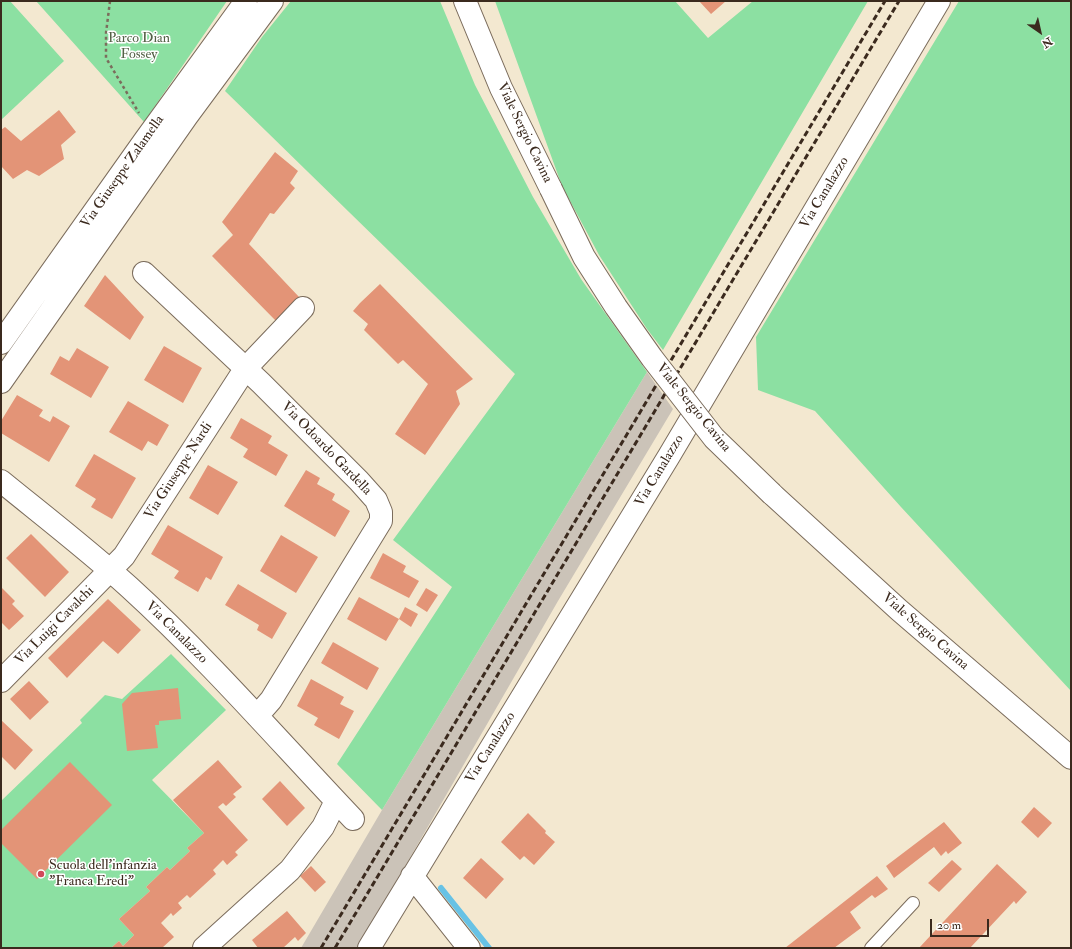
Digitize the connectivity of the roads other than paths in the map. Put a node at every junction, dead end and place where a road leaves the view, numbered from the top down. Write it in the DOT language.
graph roads {
  1 [pos="246,1"];
  2 [pos="259,1"];
  3 [pos="272,1"];
  4 [pos="465,1"];
  5 [pos="939,1"];
  6 [pos="188,116"];
  7 [pos="144,273"];
  8 [pos="39,290"];
  9 [pos="303,308"];
  10 [pos="1,343"];
  11 [pos="1,359"];
  12 [pos="245,369"];
  13 [pos="1,382"];
  14 [pos="1,481"];
  15 [pos="110,571"];
  16 [pos="1,681"];
  17 [pos="256,716"];
  18 [pos="1071,758"];
  19 [pos="336,801"];
  20 [pos="353,819"];
  21 [pos="412,876"];
  22 [pos="913,903"];
  23 [pos="204,948"];
  24 [pos="369,948"];
  25 [pos="469,948"];
  26 [pos="871,948"];
  1 -- 8 [label="street, Via Giuseppe Zalamella"];
  2 -- 6 [label="street, Via Giuseppe Zalamella"];
  3 -- 6 [label="street, Via Giuseppe Zalamella"];
  4 -- 18 [label="street, Viale Sergio Cavina, bridge"];
  5 -- 21 [label="street, Via Canalazzo"];
  6 -- 13 [label="street, Via Giuseppe Zalamella"];
  7 -- 12 [label="street, Via Odoardo Gardella"];
  8 -- 10 [label="street, Via Giuseppe Zalamella"];
  8 -- 11 [label="street"];
  9 -- 12 [label="street, Via Giuseppe Nardi"];
  12 -- 15 [label="street, Via Giuseppe Nardi"];
  12 -- 17 [label="street, Via Odoardo Gardella"];
  14 -- 15 [label="street, Via Canalazzo"];
  15 -- 16 [label="street, Via Luigi Cavalchi"];
  15 -- 17 [label="street, Via Canalazzo"];
  17 -- 19 [label="street, Via Canalazzo"];
  19 -- 20 [label="street, Via Canalazzo"];
  19 -- 23 [label="street"];
  21 -- 24 [label="street, Via Canalazzo"];
  21 -- 25 [label="street"];
  22 -- 26 [label="lane"];
}
